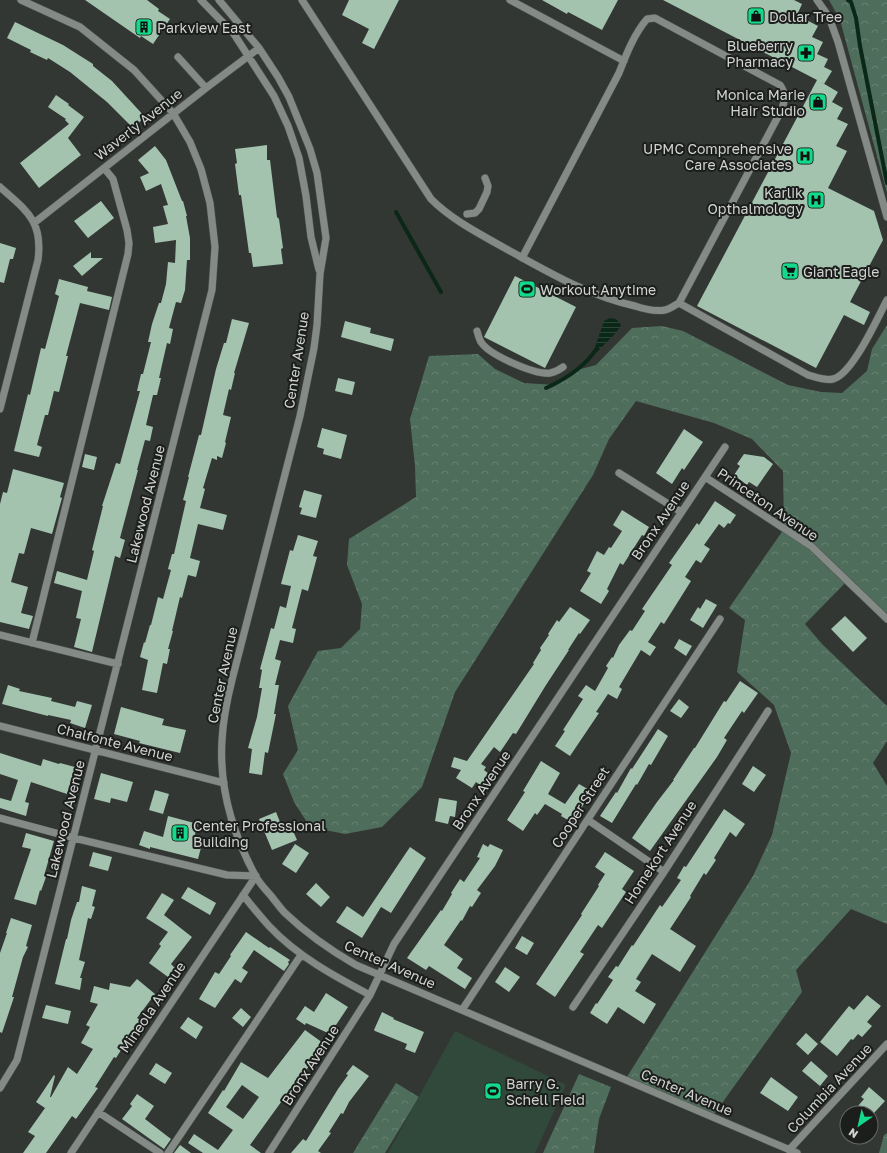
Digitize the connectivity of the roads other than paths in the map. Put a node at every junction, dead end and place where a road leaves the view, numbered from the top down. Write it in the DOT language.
graph roads {
  1 [pos="20,0"];
  2 [pos="201,0"];
  3 [pos="219,0"];
  4 [pos="302,0"];
  5 [pos="510,0"];
  6 [pos="817,0"];
  7 [pos="259,48"];
  8 [pos="249,55"];
  9 [pos="178,57"];
  10 [pos="624,61"];
  11 [pos="206,88"];
  12 [pos="173,113"];
  13 [pos="104,168"];
  14 [pos="485,178"];
  15 [pos="0,187"];
  16 [pos="466,214"];
  17 [pos="887,217"];
  18 [pos="34,223"];
  19 [pos="522,258"];
  20 [pos="320,274"];
  21 [pos="887,300"];
  22 [pos="679,303"];
  23 [pos="477,331"];
  24 [pos="563,367"];
  25 [pos="0,409"];
  26 [pos="724,447"];
  27 [pos="619,473"];
  28 [pos="704,477"];
  29 [pos="681,512"];
  30 [pos="720,619"];
  31 [pos="887,619"];
  32 [pos="0,635"];
  33 [pos="32,644"];
  34 [pos="118,664"];
  35 [pos="768,711"];
  36 [pos="0,726"];
  37 [pos="96,750"];
  38 [pos="224,783"];
  39 [pos="0,818"];
  40 [pos="588,820"];
  41 [pos="74,838"];
  42 [pos="664,872"];
  43 [pos="256,876"];
  44 [pos="243,895"];
  45 [pos="301,955"];
  46 [pos="380,974"];
  47 [pos="370,995"];
  48 [pos="573,1007"];
  49 [pos="462,1010"];
  50 [pos="887,1044"];
  51 [pos="0,1088"];
  52 [pos="98,1112"];
  53 [pos="790,1150"];
  54 [pos="71,1153"];
  55 [pos="160,1153"];
  56 [pos="168,1153"];
  57 [pos="269,1153"];
  58 [pos="797,1153"];
  1 -- 12 [label="street, Lakewood Avenue"];
  2 -- 8 [label="street, Center Avenue"];
  3 -- 7 [label="street, Center Avenue"];
  4 -- 19 [label="street"];
  5 -- 10 [label="street"];
  6 -- 17 [label="street"];
  7 -- 8 [label="street, Waverly Avenue"];
  7 -- 20 [label="street, Center Avenue"];
  8 -- 11 [label="street, Waverly Avenue"];
  8 -- 20 [label="street, Center Avenue"];
  9 -- 11 [label="street"];
  10 -- 19 [label="street"];
  10 -- 22 [label="street"];
  11 -- 12 [label="street, Waverly Avenue"];
  12 -- 13 [label="street, Waverly Avenue"];
  12 -- 34 [label="street, Lakewood Avenue"];
  13 -- 18 [label="street, Waverly Avenue"];
  13 -- 33 [label="street"];
  14 -- 16 [label="street"];
  15 -- 18 [label="street"];
  18 -- 25 [label="street"];
  19 -- 22 [label="street"];
  20 -- 38 [label="street, Center Avenue"];
  21 -- 22 [label="street"];
  23 -- 24 [label="street"];
  26 -- 28 [label="street, Bronx Avenue"];
  27 -- 29 [label="street"];
  28 -- 29 [label="street, Bronx Avenue"];
  28 -- 31 [label="street, Princeton Avenue"];
  29 -- 46 [label="street, Bronx Avenue"];
  30 -- 40 [label="street, Cooper Street"];
  32 -- 33 [label="street"];
  33 -- 34 [label="street"];
  34 -- 37 [label="street, Lakewood Avenue"];
  35 -- 42 [label="street, Homekort Avenue"];
  36 -- 37 [label="street, Chalfonte Avenue"];
  37 -- 38 [label="street, Chalfonte Avenue"];
  37 -- 41 [label="street, Lakewood Avenue"];
  38 -- 43 [label="street, Center Avenue"];
  39 -- 41 [label="street"];
  40 -- 42 [label="street"];
  40 -- 49 [label="street, Cooper Street"];
  41 -- 43 [label="street"];
  41 -- 51 [label="street, Lakewood Avenue"];
  42 -- 48 [label="street, Homekort Avenue"];
  43 -- 44 [label="street, Mineola Avenue"];
  43 -- 46 [label="street, Center Avenue"];
  44 -- 45 [label="street"];
  44 -- 52 [label="street, Mineola Avenue"];
  45 -- 47 [label="street"];
  45 -- 56 [label="street"];
  46 -- 47 [label="street, Bronx Avenue"];
  46 -- 49 [label="street, Center Avenue"];
  47 -- 57 [label="street, Bronx Avenue"];
  49 -- 53 [label="street, Center Avenue"];
  50 -- 53 [label="street, Columbia Avenue"];
  52 -- 54 [label="street, Mineola Avenue"];
  52 -- 55 [label="street"];
  53 -- 58 [label="street, Center Avenue"];
}
